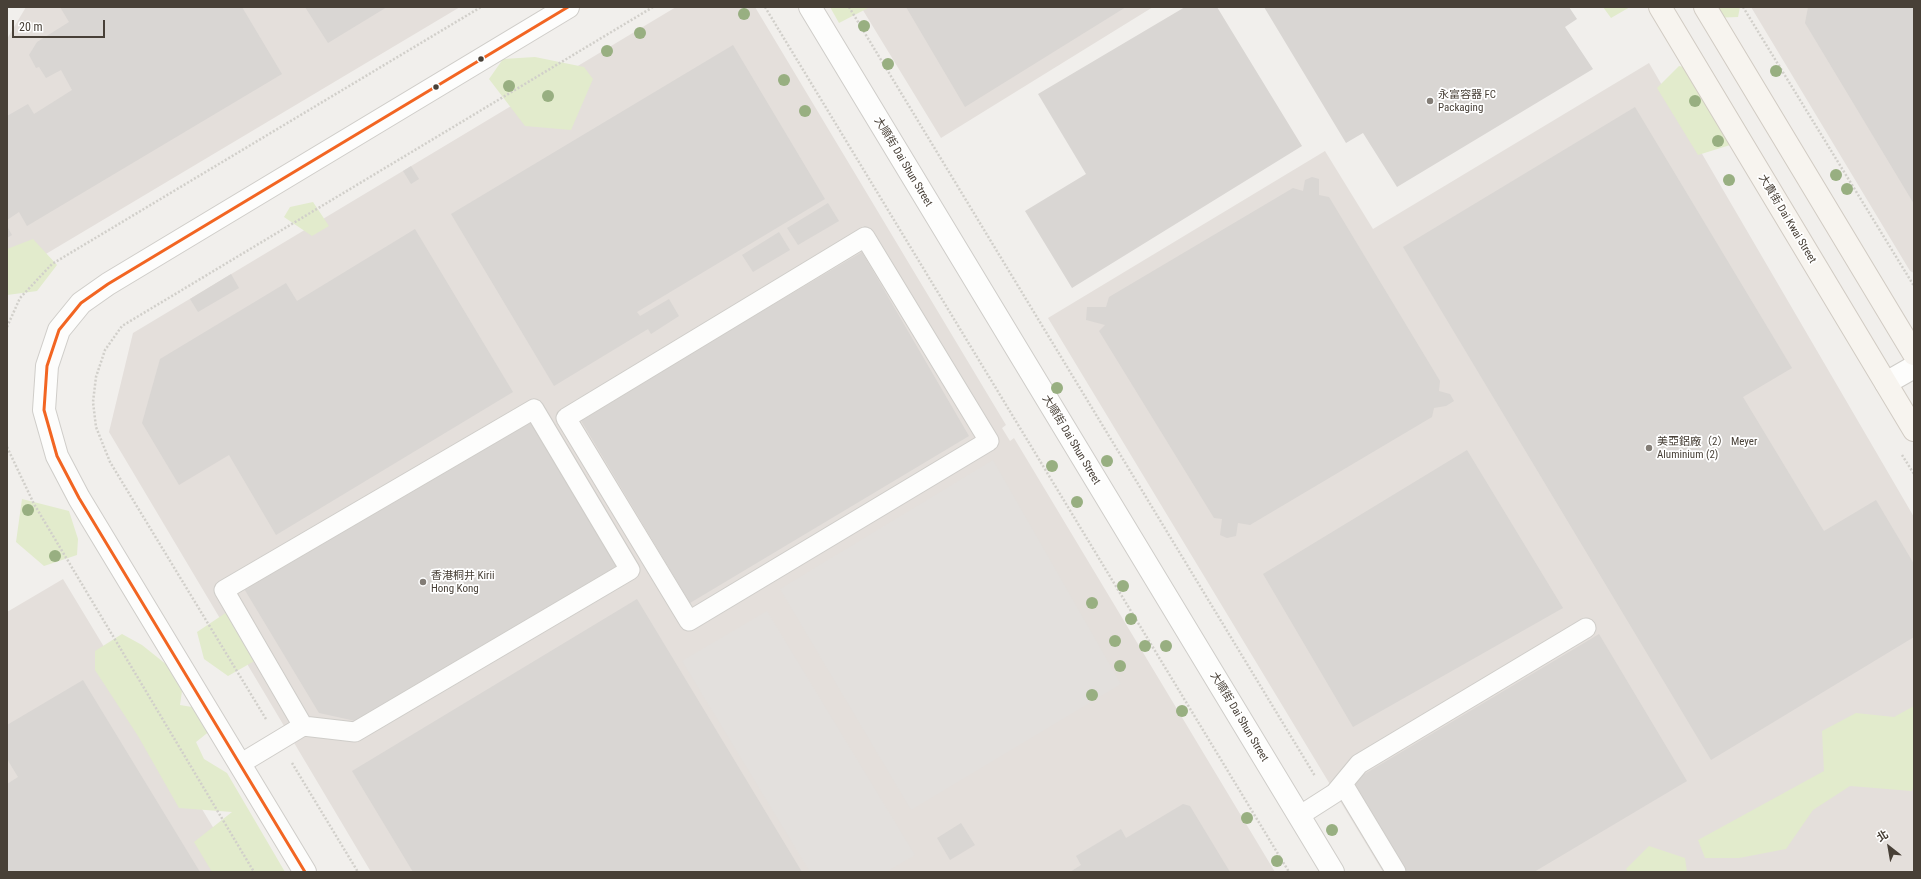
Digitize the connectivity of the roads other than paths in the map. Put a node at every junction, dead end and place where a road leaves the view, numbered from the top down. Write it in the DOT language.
graph roads {
  1 [pos="568,7"];
  2 [pos="810,7"];
  3 [pos="1660,7"];
  4 [pos="1705,7"];
  5 [pos="1914,354"];
  6 [pos="1914,367"];
  7 [pos="1886,383"];
  8 [pos="566,418"];
  9 [pos="1914,430"];
  10 [pos="1586,628"];
  11 [pos="302,726"];
  12 [pos="240,764"];
  13 [pos="1343,784"];
  14 [pos="1299,816"];
  15 [pos="305,872"];
  16 [pos="1333,872"];
  17 [pos="1396,872"];
  1 -- 12 [label="street"];
  2 -- 14 [label="street, 大順街 Dai Shun Street"];
  3 -- 7 [label="street, 大貴街 Dai Kwai Street"];
  4 -- 5 [label="street"];
  6 -- 7 [label="street"];
  7 -- 9 [label="street, 大貴街 Dai Kwai Street"];
  8 -- 8 [label="lane"];
  10 -- 13 [label="lane"];
  11 -- 11 [label="lane"];
  11 -- 12 [label="lane"];
  12 -- 15 [label="street"];
  13 -- 14 [label="lane"];
  13 -- 17 [label="lane"];
  14 -- 16 [label="street, 大順街 Dai Shun Street"];
}
